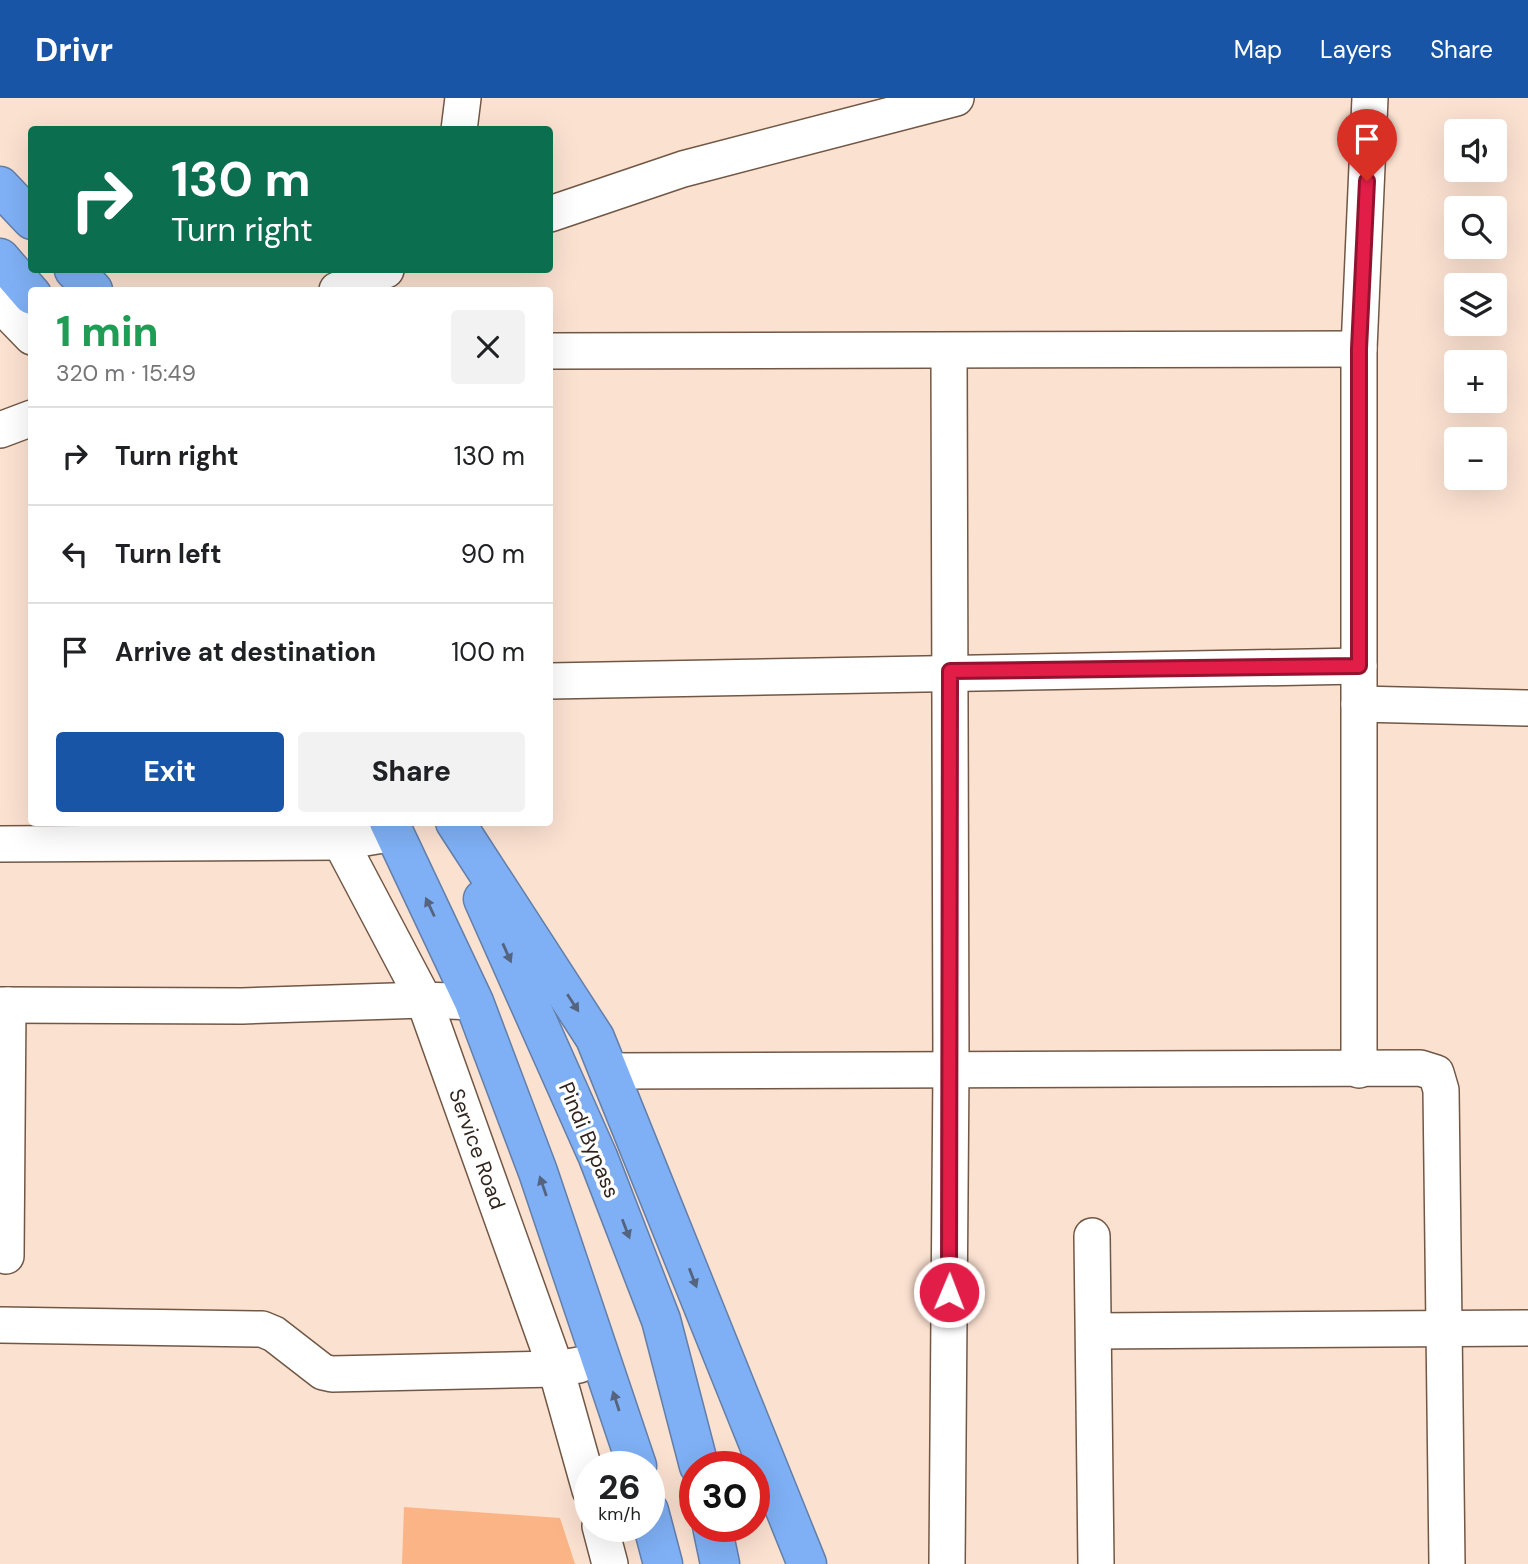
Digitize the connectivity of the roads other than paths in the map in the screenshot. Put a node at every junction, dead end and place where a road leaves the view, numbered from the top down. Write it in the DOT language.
graph roads {
  1 [pos="463,98"];
  2 [pos="956,98"];
  3 [pos="1370,98"];
  4 [pos="460,126"];
  5 [pos="0,186"];
  6 [pos="553,213"];
  7 [pos="28,216"];
  8 [pos="0,258"];
  9 [pos="77,273"];
  10 [pos="379,273"];
  11 [pos="90,287"];
  12 [pos="344,287"];
  13 [pos="28,290"];
  14 [pos="0,304"];
  15 [pos="28,333"];
  16 [pos="1359,349"];
  17 [pos="553,351"];
  18 [pos="950,352"];
  19 [pos="28,420"];
  20 [pos="0,430"];
  21 [pos="1359,666"];
  22 [pos="950,671"];
  23 [pos="553,681"];
  24 [pos="1359,704"];
  25 [pos="1528,708"];
  26 [pos="456,826"];
  27 [pos="457,826"];
  28 [pos="392,828"];
  29 [pos="336,832"];
  30 [pos="0,844"];
  31 [pos="424,1000"];
  32 [pos="474,1002"];
  33 [pos="4,1005"];
  34 [pos="951,1068"];
  35 [pos="1359,1070"];
  36 [pos="611,1071"];
  37 [pos="4,1159"];
  38 [pos="1092,1236"];
  39 [pos="6,1255"];
  40 [pos="0,1325"];
  41 [pos="1444,1328"];
  42 [pos="1528,1328"];
  43 [pos="1094,1331"];
  44 [pos="603,1359"];
  45 [pos="556,1369"];
  46 [pos="735,1389"];
  47 [pos="579,1451"];
  48 [pos="632,1451"];
  49 [pos="695,1451"];
  50 [pos="747,1451"];
  51 [pos="770,1536"];
  52 [pos="604,1542"];
  53 [pos="657,1542"];
  54 [pos="715,1542"];
  55 [pos="610,1564"];
  56 [pos="663,1564"];
  57 [pos="720,1564"];
  58 [pos="778,1564"];
  59 [pos="807,1564"];
  60 [pos="947,1564"];
  61 [pos="1096,1564"];
  62 [pos="1447,1564"];
  1 -- 4 [label="street"];
  2 -- 6 [label="street"];
  3 -- 16 [label="street"];
  5 -- 7 [label="highway"];
  8 -- 13 [label="highway"];
  9 -- 11 [label="highway"];
  10 -- 12 [label="street"];
  14 -- 15 [label="street"];
  16 -- 18 [label="street"];
  16 -- 21 [label="street"];
  17 -- 18 [label="street"];
  18 -- 22 [label="street"];
  19 -- 20 [label="street"];
  21 -- 22 [label="street"];
  21 -- 24 [label="street"];
  22 -- 23 [label="street"];
  22 -- 34 [label="street"];
  24 -- 25 [label="street"];
  24 -- 35 [label="street"];
  26 -- 49 [label="highway, Pindi Bypass, one-way"];
  27 -- 36 [label="highway, one-way"];
  28 -- 29 [label="street"];
  32 -- 28 [label="highway, one-way"];
  29 -- 30 [label="street"];
  29 -- 31 [label="street, Service Road"];
  31 -- 32 [label="street"];
  31 -- 33 [label="street"];
  31 -- 45 [label="street, Service Road"];
  44 -- 32 [label="highway, one-way"];
  33 -- 37 [label="street"];
  34 -- 35 [label="street"];
  34 -- 36 [label="street"];
  34 -- 60 [label="street"];
  35 -- 41 [label="street"];
  36 -- 46 [label="highway, one-way"];
  37 -- 39 [label="street"];
  38 -- 43 [label="street"];
  40 -- 45 [label="street"];
  41 -- 42 [label="street"];
  41 -- 43 [label="street"];
  41 -- 62 [label="street"];
  43 -- 61 [label="street"];
  44 -- 45 [label="street"];
  48 -- 44 [label="highway, one-way"];
  45 -- 47 [label="street, Service Road"];
  46 -- 50 [label="highway"];
  46 -- 59 [label="highway"];
  51 -- 58 [label="highway"];
  52 -- 55 [label="street"];
  53 -- 56 [label="highway"];
  54 -- 57 [label="highway"];
}
